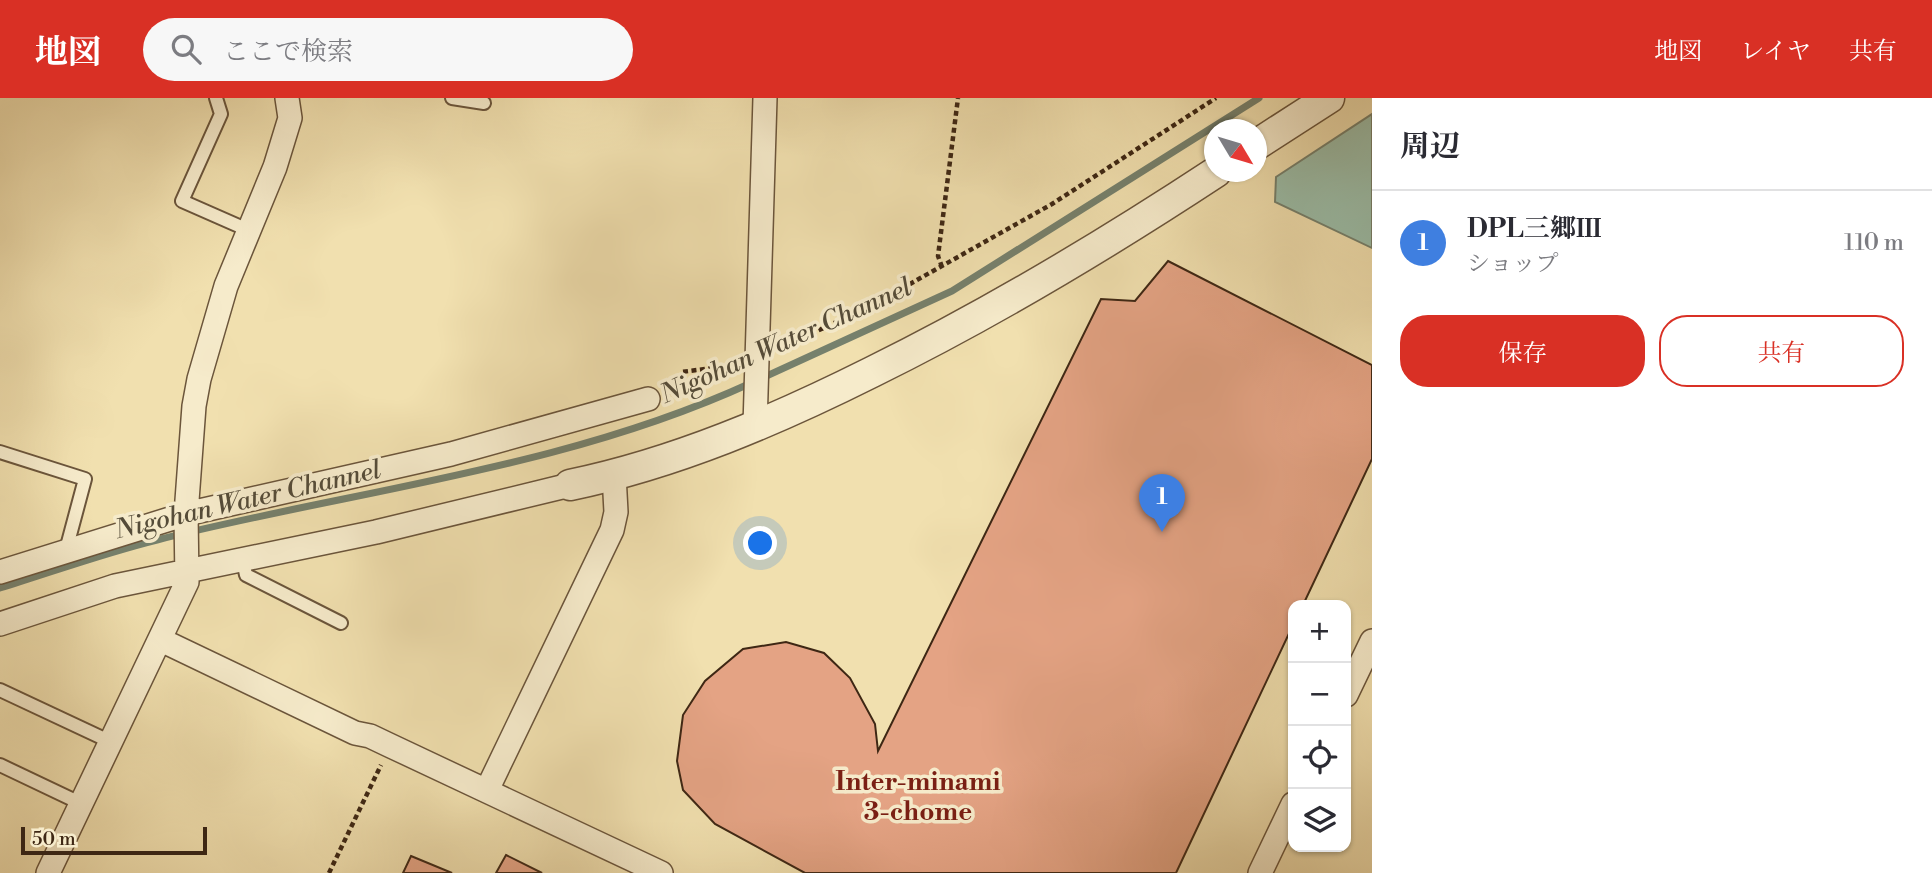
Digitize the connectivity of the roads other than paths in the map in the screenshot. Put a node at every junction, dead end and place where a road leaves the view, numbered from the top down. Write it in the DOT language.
graph roads {
  1 [pos="216,98"];
  2 [pos="287,98"];
  3 [pos="452,98"];
  4 [pos="765,98"];
  5 [pos="1329,98"];
  6 [pos="484,103"];
  7 [pos="1267,138"];
  8 [pos="1204,180"];
  9 [pos="248,230"];
  10 [pos="648,400"];
  11 [pos="755,426"];
  12 [pos="0,452"];
  13 [pos="614,475"];
  14 [pos="570,485"];
  15 [pos="186,514"];
  16 [pos="66,550"];
  17 [pos="243,561"];
  18 [pos="0,572"];
  19 [pos="189,573"];
  20 [pos="341,623"];
  21 [pos="0,624"];
  22 [pos="161,640"];
  23 [pos="1372,641"];
  24 [pos="1351,685"];
  25 [pos="0,690"];
  26 [pos="111,742"];
  27 [pos="0,765"];
  28 [pos="486,790"];
  29 [pos="82,804"];
  30 [pos="1288,814"];
  31 [pos="48,873"];
  32 [pos="661,873"];
  33 [pos="1260,873"];
  1 -- 9 [label="lane"];
  2 -- 9 [label="street"];
  3 -- 6 [label="lane"];
  4 -- 11 [label="street"];
  5 -- 7 [label="street"];
  8 -- 11 [label="street"];
  9 -- 15 [label="street"];
  10 -- 15 [label="street"];
  11 -- 13 [label="street"];
  12 -- 16 [label="lane"];
  13 -- 14 [label="street"];
  13 -- 28 [label="street"];
  14 -- 17 [label="street"];
  15 -- 16 [label="street"];
  15 -- 19 [label="street"];
  16 -- 18 [label="street"];
  17 -- 19 [label="street"];
  17 -- 20 [label="lane"];
  19 -- 21 [label="street"];
  19 -- 22 [label="street"];
  22 -- 26 [label="street"];
  22 -- 28 [label="street"];
  23 -- 24 [label="street"];
  25 -- 26 [label="lane"];
  26 -- 29 [label="street"];
  27 -- 29 [label="lane"];
  28 -- 32 [label="street"];
  29 -- 31 [label="street"];
  30 -- 33 [label="street"];
}
